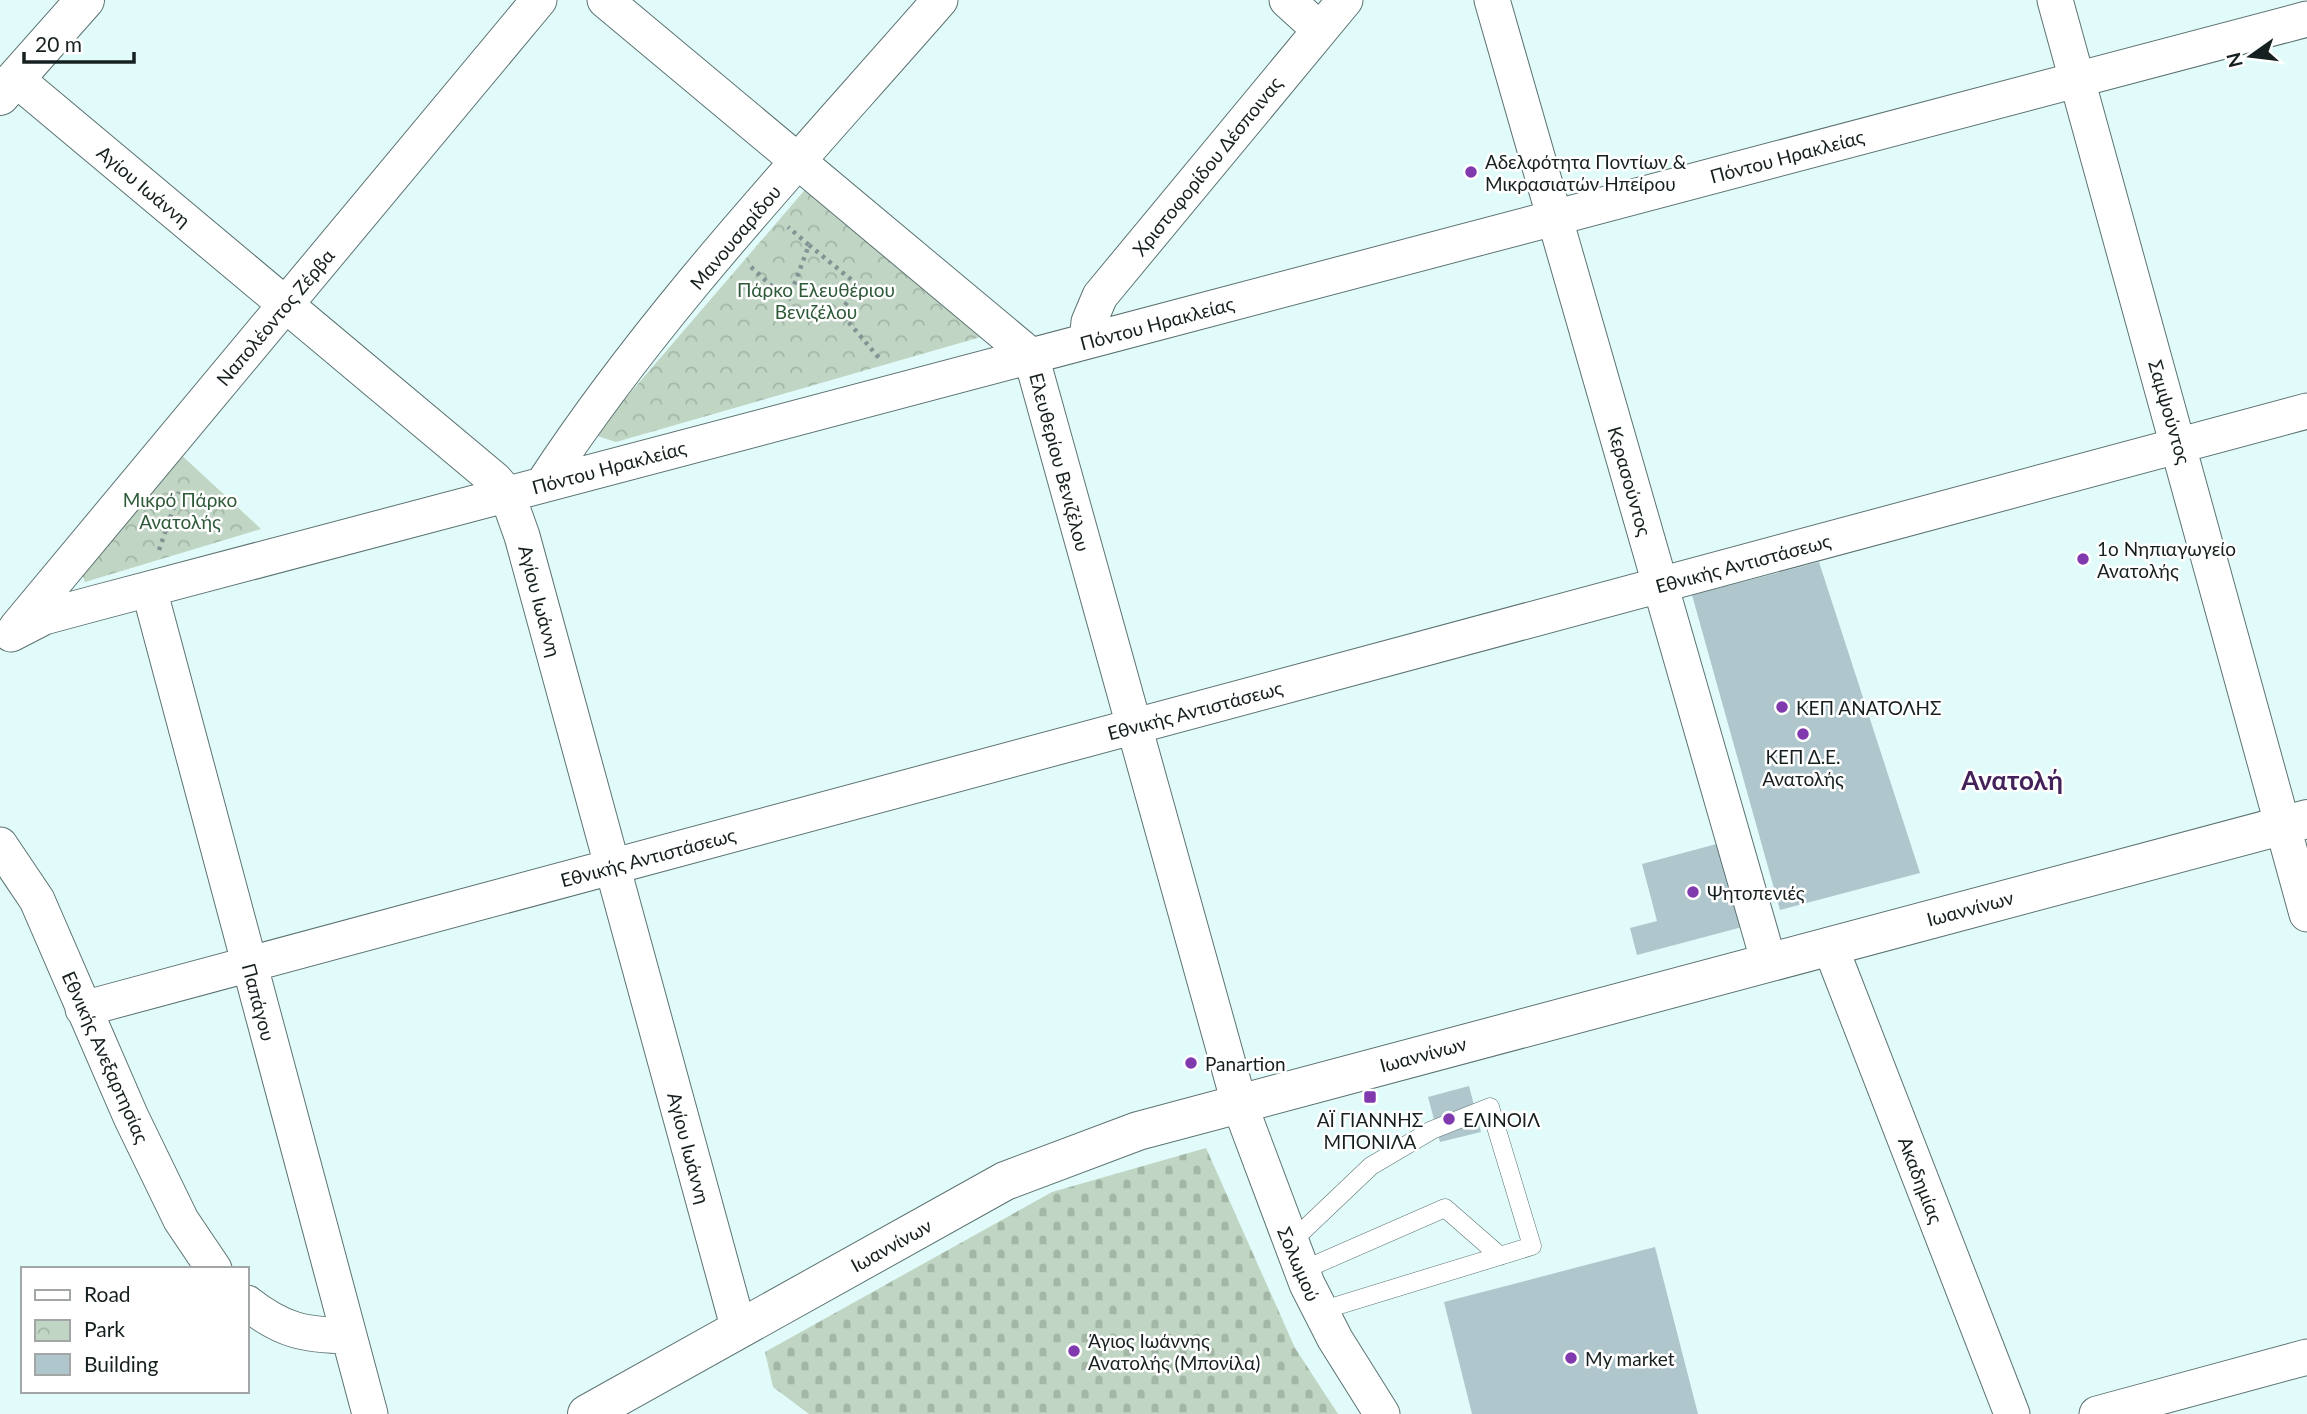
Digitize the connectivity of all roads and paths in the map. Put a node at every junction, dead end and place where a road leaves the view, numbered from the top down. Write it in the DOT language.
graph roads {
  1 [pos="85,0"];
  2 [pos="539,0"];
  3 [pos="605,0"];
  4 [pos="940,0"];
  5 [pos="1287,0"];
  6 [pos="1345,0"];
  7 [pos="1492,0"];
  8 [pos="2055,0"];
  9 [pos="2307,19"];
  10 [pos="1320,29"];
  11 [pos="2077,80"];
  12 [pos="8,88"];
  13 [pos="799,162"];
  14 [pos="761,203"];
  15 [pos="1554,218"];
  16 [pos="809,245"];
  17 [pos="747,263"];
  18 [pos="286,305"];
  19 [pos="1087,341"];
  20 [pos="1031,356"];
  21 [pos="904,389"];
  22 [pos="2307,411"];
  23 [pos="2179,445"];
  24 [pos="183,482"];
  25 [pos="543,484"];
  26 [pos="507,494"];
  27 [pos="158,551"];
  28 [pos="1660,585"];
  29 [pos="149,589"];
  30 [pos="5,640"];
  31 [pos="1133,726"];
  32 [pos="2295,822"];
  33 [pos="0,845"];
  34 [pos="612,866"];
  35 [pos="2307,914"];
  36 [pos="1830,946"];
  37 [pos="1769,963"];
  38 [pos="248,964"];
  39 [pos="83,1009"];
  40 [pos="1239,1103"];
  41 [pos="1500,1256"];
  42 [pos="1295,1258"];
  43 [pos="213,1267"];
  44 [pos="248,1304"];
  45 [pos="1320,1311"];
  46 [pos="739,1330"];
  47 [pos="349,1336"];
  48 [pos="2307,1357"];
  49 [pos="370,1414"];
  50 [pos="587,1414"];
  51 [pos="1382,1414"];
  52 [pos="2011,1414"];
  53 [pos="2097,1414"];
  1 -- 12 [label="main road"];
  2 -- 18 [label="street, Ναπολέοντος Ζέρβα"];
  3 -- 13 [label="street, Ελευθερίου Βενιζέλου"];
  4 -- 13 [label="street, Μανουσαρίδου"];
  5 -- 10 [label="street"];
  6 -- 10 [label="street, Χριστοφορίδου Δέσποινας"];
  7 -- 15 [label="street, Κερασούντος"];
  8 -- 11 [label="street, Σαμψούντος"];
  9 -- 11 [label="street, Πόντου Ηρακλείας"];
  10 -- 19 [label="street, Χριστοφορίδου Δέσποινας"];
  11 -- 15 [label="street, Πόντου Ηρακλείας"];
  11 -- 23 [label="street, Σαμψούντος"];
  12 -- 18 [label="street, Αγίου Ιωάννη"];
  13 -- 14 [label="street, Μανουσαρίδου"];
  13 -- 20 [label="street, Ελευθερίου Βενιζέλου"];
  14 -- 16 [label="path"];
  14 -- 25 [label="street, Μανουσαρίδου"];
  15 -- 19 [label="street, Πόντου Ηρακλείας"];
  15 -- 28 [label="street, Κερασούντος"];
  16 -- 17 [label="path"];
  16 -- 21 [label="path"];
  18 -- 26 [label="street, Αγίου Ιωάννη"];
  18 -- 30 [label="street, Ναπολέοντος Ζέρβα"];
  19 -- 20 [label="street, Πόντου Ηρακλείας"];
  20 -- 21 [label="street, Πόντου Ηρακλείας"];
  20 -- 31 [label="street, Ελευθερίου Βενιζέλου"];
  21 -- 25 [label="street, Πόντου Ηρακλείας"];
  22 -- 23 [label="street, Εθνικής Αντιστάσεως"];
  23 -- 28 [label="street, Εθνικής Αντιστάσεως"];
  23 -- 32 [label="street, Σαμψούντος"];
  24 -- 27 [label="path"];
  25 -- 26 [label="street, Πόντου Ηρακλείας"];
  26 -- 29 [label="street, Πόντου Ηρακλείας"];
  26 -- 34 [label="street, Αγίου Ιωάννη"];
  28 -- 31 [label="street, Εθνικής Αντιστάσεως"];
  28 -- 37 [label="street, Κερασούντος"];
  29 -- 30 [label="street, Πόντου Ηρακλείας"];
  29 -- 38 [label="street, Παπάγου"];
  31 -- 34 [label="street, Εθνικής Αντιστάσεως"];
  31 -- 40 [label="street, Ελευθερίου Βενιζέλου"];
  32 -- 35 [label="street, Σαμψούντος"];
  32 -- 36 [label="main road, Ιωαννίνων"];
  33 -- 39 [label="street, Εθνικής Ανεξαρτησίας"];
  34 -- 38 [label="street, Εθνικής Αντιστάσεως"];
  34 -- 46 [label="street, Αγίου Ιωάννη"];
  36 -- 37 [label="main road, Ιωαννίνων"];
  36 -- 52 [label="street, Ακαδημίας"];
  37 -- 40 [label="main road, Ιωαννίνων"];
  38 -- 39 [label="street, Εθνικής Αντιστάσεως"];
  38 -- 47 [label="street, Παπάγου"];
  39 -- 43 [label="street, Εθνικής Ανεξαρτησίας"];
  40 -- 42 [label="street, Σολωμού"];
  40 -- 46 [label="main road, Ιωαννίνων"];
  41 -- 42 [label="lane"];
  41 -- 42 [label="lane"];
  41 -- 45 [label="lane"];
  42 -- 45 [label="street, Σολωμού"];
  44 -- 47 [label="street"];
  45 -- 51 [label="street, Σολωμού"];
  46 -- 50 [label="main road, Ιωαννίνων"];
  47 -- 49 [label="street, Παπάγου"];
  48 -- 53 [label="street"];
}
